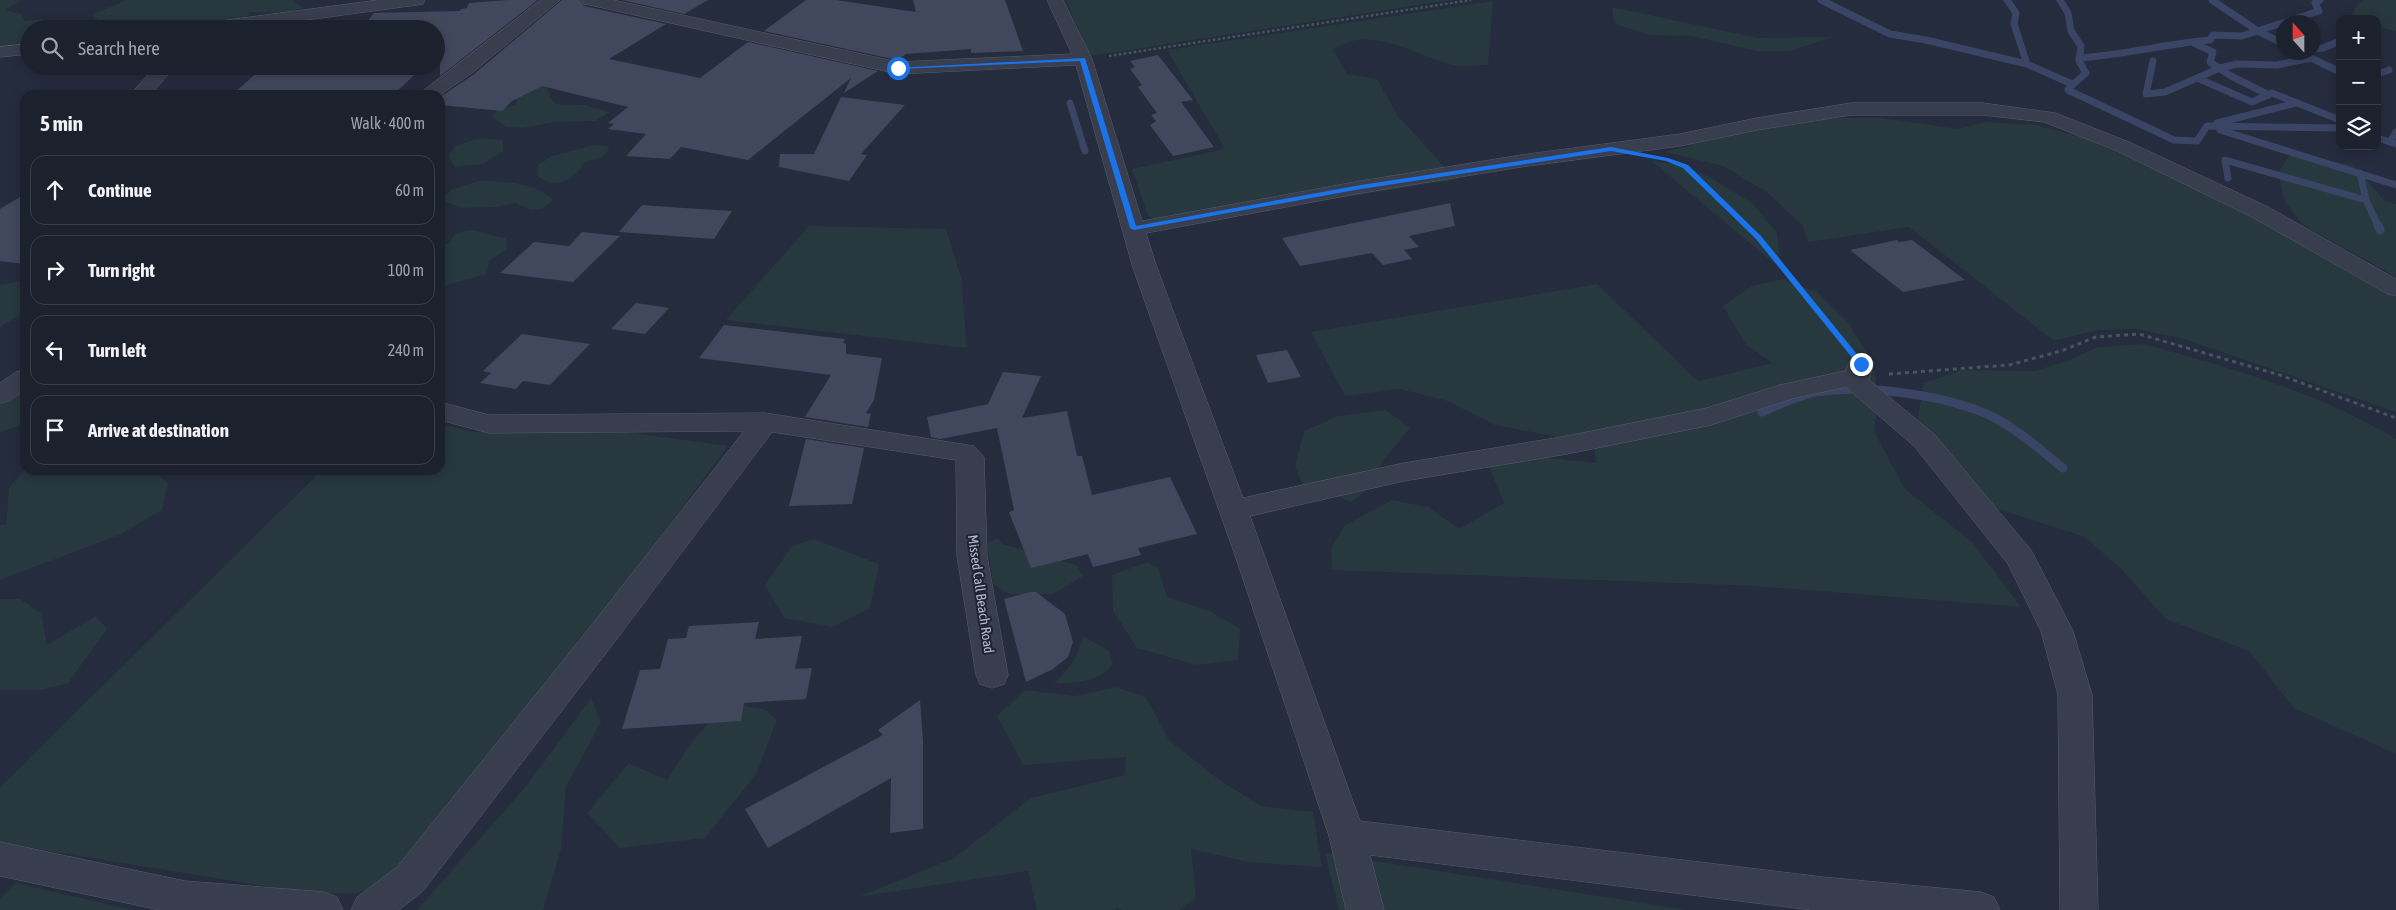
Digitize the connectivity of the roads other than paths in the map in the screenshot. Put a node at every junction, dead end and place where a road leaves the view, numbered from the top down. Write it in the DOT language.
graph roads {
  1 [pos="417,0"];
  2 [pos="552,0"];
  3 [pos="590,0"];
  4 [pos="1055,0"];
  5 [pos="267,20"];
  6 [pos="20,50"];
  7 [pos="0,52"];
  8 [pos="1083,59"];
  9 [pos="159,75"];
  10 [pos="145,90"];
  11 [pos="435,90"];
  12 [pos="1134,228"];
  13 [pos="2396,289"];
  14 [pos="20,381"];
  15 [pos="0,395"];
  16 [pos="445,412"];
  17 [pos="765,422"];
  18 [pos="1234,510"];
  19 [pos="992,676"];
  20 [pos="1346,836"];
  21 [pos="0,859"];
  22 [pos="324,910"];
  23 [pos="370,910"];
  24 [pos="1365,910"];
  25 [pos="1981,910"];
  26 [pos="2079,910"];
  1 -- 5 [label="street"];
  2 -- 11 [label="street"];
  3 -- 8 [label="street"];
  4 -- 8 [label="street"];
  6 -- 7 [label="street"];
  8 -- 12 [label="street"];
  9 -- 10 [label="street"];
  12 -- 13 [label="street"];
  12 -- 18 [label="street"];
  14 -- 15 [label="street"];
  16 -- 17 [label="street"];
  17 -- 19 [label="street, Missed Call Beach Road"];
  17 -- 23 [label="street"];
  18 -- 20 [label="street"];
  18 -- 26 [label="street"];
  20 -- 24 [label="street"];
  20 -- 25 [label="street"];
  21 -- 22 [label="street"];
}
